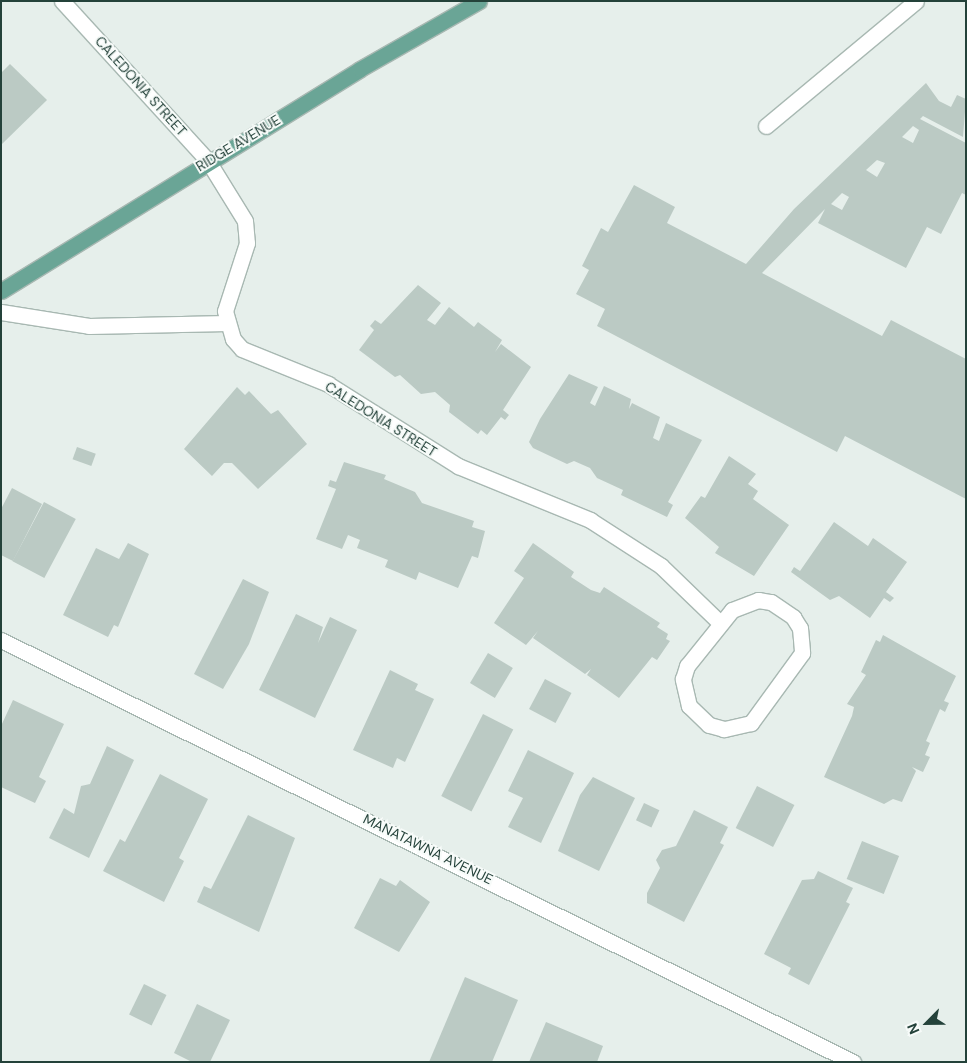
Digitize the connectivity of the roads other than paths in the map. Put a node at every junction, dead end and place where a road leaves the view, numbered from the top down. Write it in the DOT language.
graph roads {
  1 [pos="62,1"];
  2 [pos="479,1"];
  3 [pos="916,1"];
  4 [pos="766,126"];
  5 [pos="208,161"];
  6 [pos="1,291"];
  7 [pos="1,312"];
  8 [pos="227,324"];
  9 [pos="720,623"];
  10 [pos="1,640"];
  11 [pos="853,1062"];
  1 -- 5 [label="street, CALEDONIA STREET"];
  2 -- 5 [label="main road, RIDGE AVENUE"];
  3 -- 4 [label="street"];
  5 -- 6 [label="main road, RIDGE AVENUE"];
  5 -- 8 [label="street, CALEDONIA STREET"];
  7 -- 8 [label="street"];
  8 -- 9 [label="street, CALEDONIA STREET"];
  9 -- 9 [label="street"];
  10 -- 11 [label="street, MANATAWNA AVENUE"];
}
